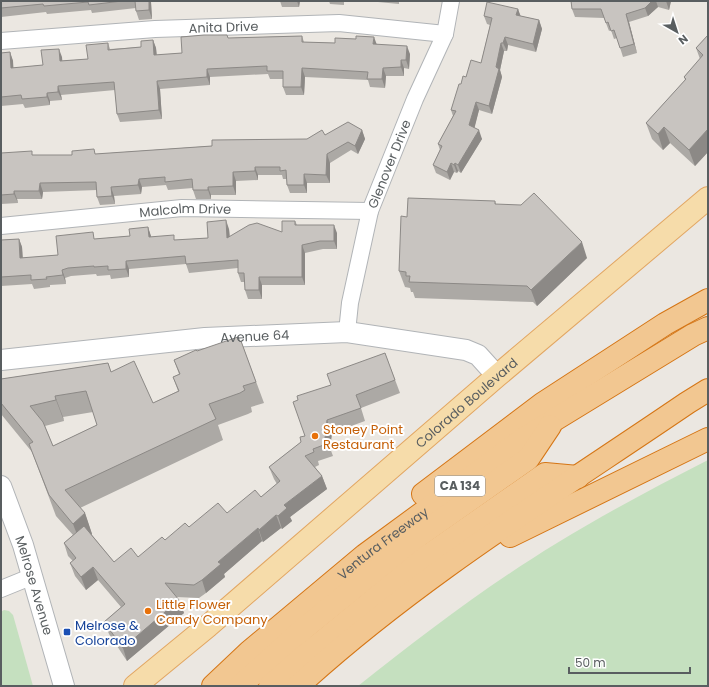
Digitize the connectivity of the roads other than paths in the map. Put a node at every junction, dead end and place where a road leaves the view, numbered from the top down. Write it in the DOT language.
graph roads {
  1 [pos="451,1"];
  2 [pos="445,34"];
  3 [pos="1,41"];
  4 [pos="708,198"];
  5 [pos="370,211"];
  6 [pos="1,226"];
  7 [pos="708,300"];
  8 [pos="708,328"];
  9 [pos="347,332"];
  10 [pos="1,360"];
  11 [pos="497,376"];
  12 [pos="708,390"];
  13 [pos="556,419"];
  14 [pos="708,439"];
  15 [pos="578,477"];
  16 [pos="1,486"];
  17 [pos="365,555"];
  18 [pos="445,567"];
  19 [pos="33,576"];
  20 [pos="1,589"];
  21 [pos="64,686"];
  22 [pos="135,686"];
  23 [pos="214,686"];
  24 [pos="240,686"];
  25 [pos="270,686"];
  26 [pos="298,686"];
  1 -- 2 [label="street, Glenover Drive"];
  2 -- 3 [label="street, Anita Drive"];
  2 -- 5 [label="street, Glenover Drive"];
  4 -- 11 [label="main road, Colorado Boulevard"];
  5 -- 6 [label="street, Malcolm Drive"];
  5 -- 9 [label="street, Glenover Drive"];
  7 -- 17 [label="highway"];
  8 -- 13 [label="highway, Ventura Freeway / CA 134"];
  9 -- 10 [label="street, Avenue 64"];
  9 -- 11 [label="street, Avenue 64"];
  11 -- 22 [label="main road, Colorado Boulevard"];
  12 -- 15 [label="highway"];
  13 -- 17 [label="highway, Ventura Freeway / CA 134"];
  13 -- 24 [label="highway"];
  14 -- 18 [label="highway"];
  15 -- 18 [label="highway"];
  15 -- 25 [label="highway"];
  16 -- 19 [label="street, Melrose Avenue"];
  17 -- 23 [label="highway, Ventura Freeway / CA 134"];
  18 -- 26 [label="highway"];
  19 -- 20 [label="street"];
  19 -- 21 [label="street, Melrose Avenue"];
}
